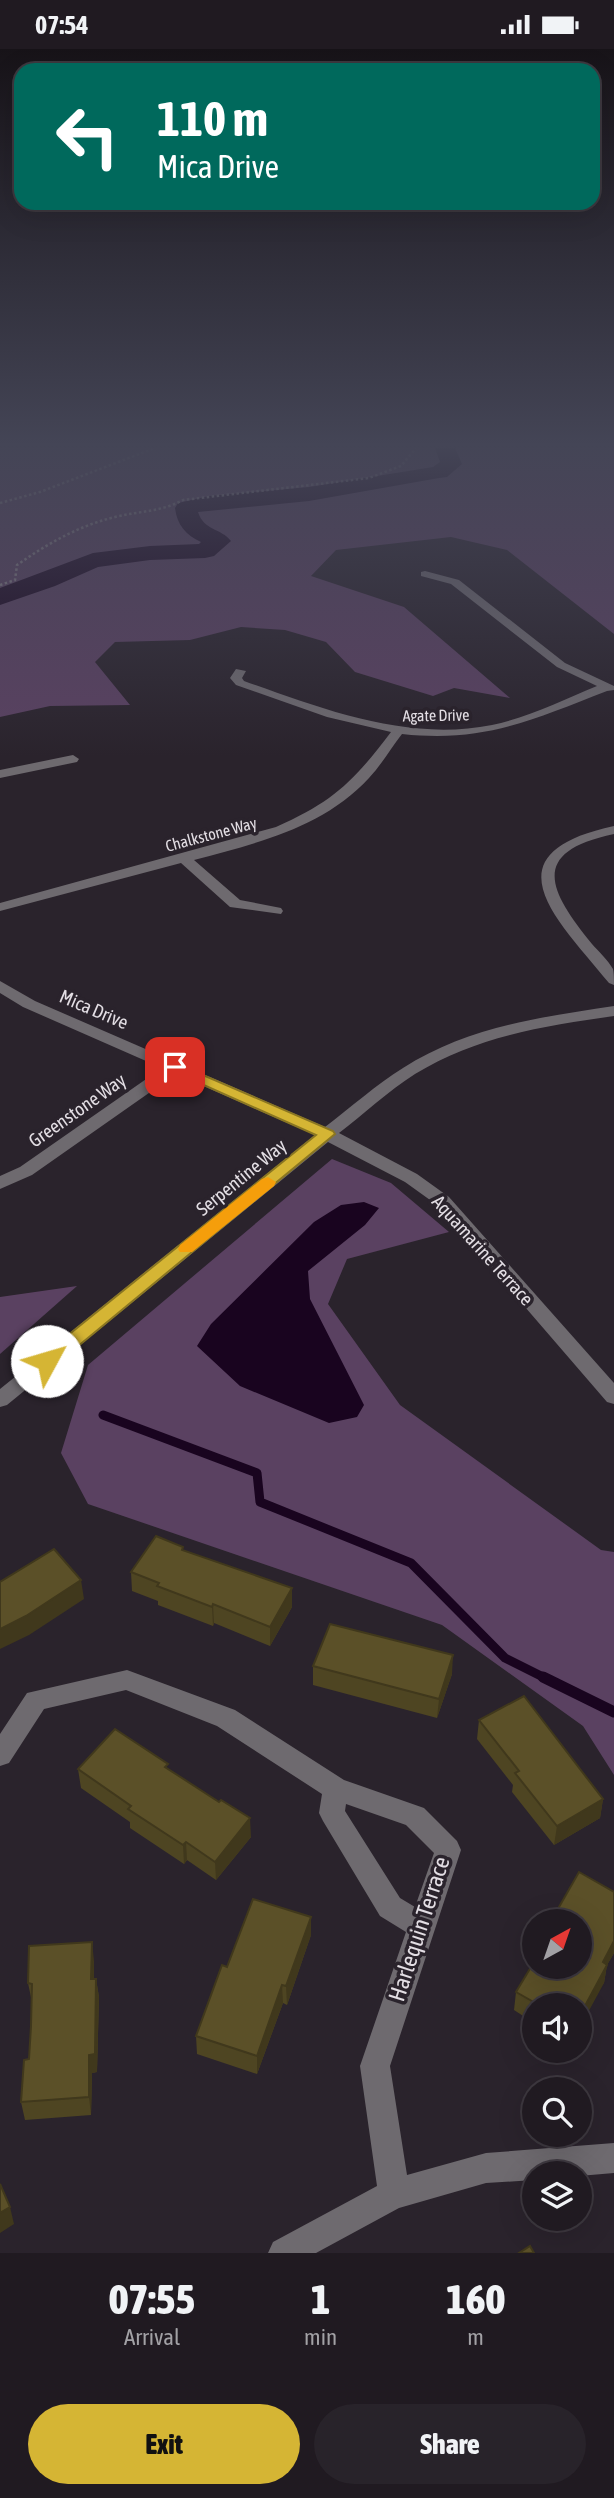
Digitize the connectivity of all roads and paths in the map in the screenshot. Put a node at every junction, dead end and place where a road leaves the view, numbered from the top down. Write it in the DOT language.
graph roads {
  1 [pos="38,551"];
  2 [pos="425,574"];
  3 [pos="0,585"];
  4 [pos="240,671"];
  5 [pos="610,688"];
  6 [pos="397,732"];
  7 [pos="73,759"];
  8 [pos="0,774"];
  9 [pos="614,830"];
  10 [pos="185,859"];
  11 [pos="0,907"];
  12 [pos="276,911"];
  13 [pos="614,979"];
  14 [pos="0,986"];
  15 [pos="614,1011"];
  16 [pos="175,1067"];
  17 [pos="327,1134"];
  18 [pos="0,1183"];
  19 [pos="614,1397"];
  20 [pos="0,1400"];
  21 [pos="0,1755"];
  22 [pos="336,1789"];
  23 [pos="421,1926"];
  24 [pos="614,2158"];
  25 [pos="394,2194"];
  26 [pos="284,2253"];
  1 -- 3 [label="path"];
  2 -- 5 [label="street"];
  4 -- 6 [label="street, Agate Drive"];
  5 -- 6 [label="street, Agate Drive"];
  6 -- 10 [label="street, Chalkstone Way"];
  7 -- 8 [label="street"];
  9 -- 13 [label="street"];
  10 -- 11 [label="street, Chalkstone Way"];
  10 -- 12 [label="street"];
  14 -- 16 [label="street, Mica Drive"];
  15 -- 17 [label="street, Serpentine Way"];
  16 -- 17 [label="street, Mica Drive"];
  16 -- 18 [label="street, Greenstone Way"];
  17 -- 19 [label="street, Aquamarine Terrace"];
  17 -- 20 [label="street, Serpentine Way"];
  21 -- 22 [label="street, Harlequin Terrace"];
  22 -- 23 [label="street"];
  22 -- 23 [label="street, Harlequin Terrace"];
  23 -- 25 [label="street, Harlequin Terrace"];
  24 -- 25 [label="street"];
  25 -- 26 [label="street"];
}
